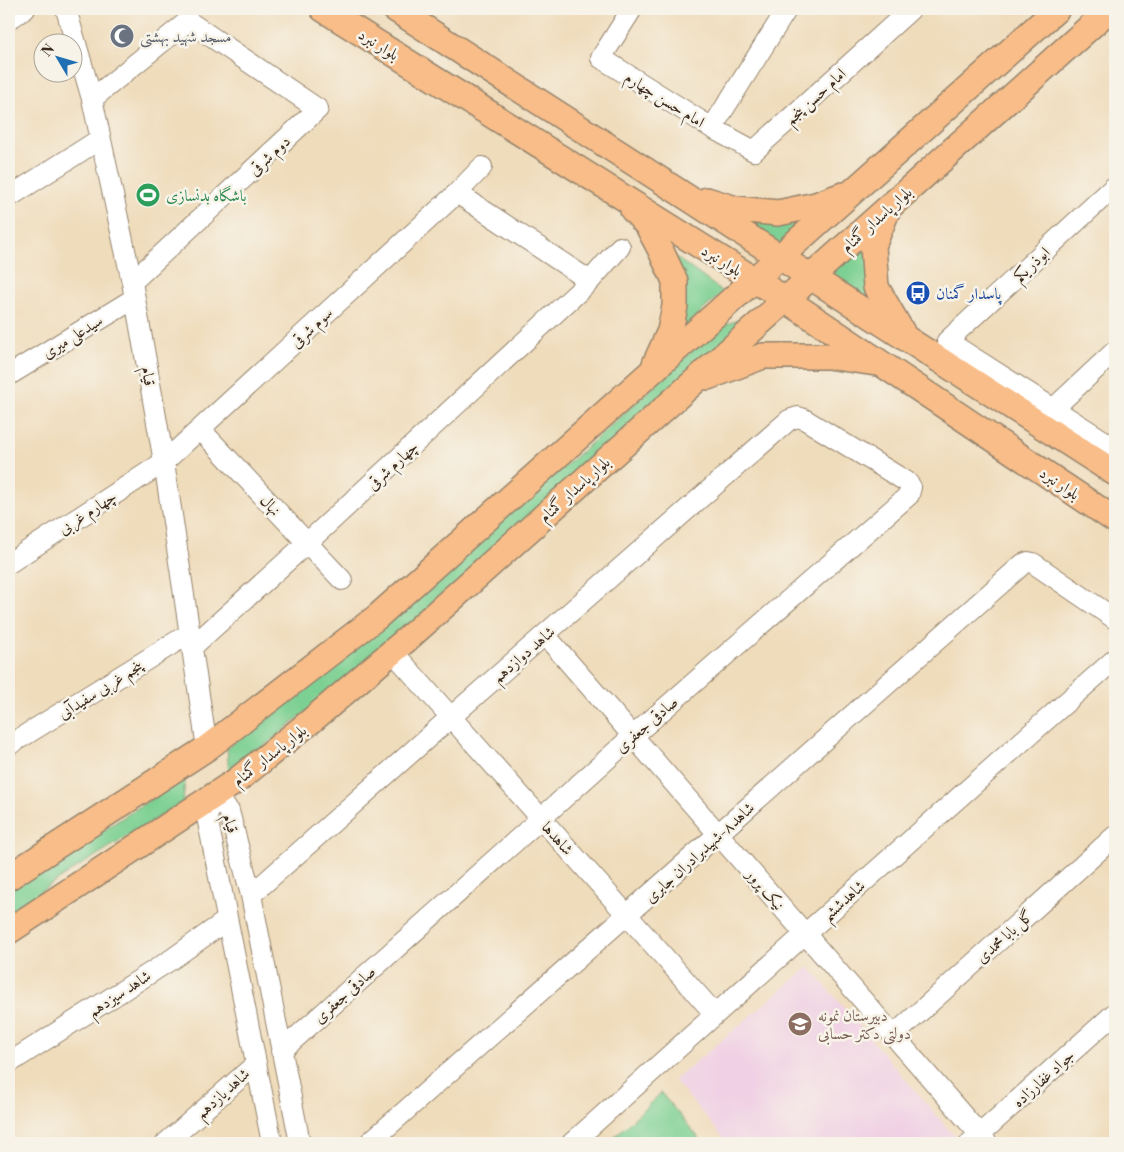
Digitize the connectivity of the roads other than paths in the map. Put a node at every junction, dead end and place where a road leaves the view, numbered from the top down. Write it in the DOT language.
graph roads {
  1 [pos="25,9"];
  2 [pos="66,9"];
  3 [pos="323,9"];
  4 [pos="395,9"];
  5 [pos="632,9"];
  6 [pos="787,9"];
  7 [pos="911,9"];
  8 [pos="1057,9"];
  9 [pos="1110,9"];
  10 [pos="9,19"];
  11 [pos="92,100"];
  12 [pos="712,128"];
  13 [pos="100,139"];
  14 [pos="482,167"];
  15 [pos="1115,186"];
  16 [pos="678,191"];
  17 [pos="852,192"];
  18 [pos="457,193"];
  19 [pos="620,195"];
  20 [pos="9,197"];
  21 [pos="888,208"];
  22 [pos="620,247"];
  23 [pos="780,256"];
  24 [pos="811,277"];
  25 [pos="754,280"];
  26 [pos="590,281"];
  27 [pos="134,290"];
  28 [pos="785,299"];
  29 [pos="906,338"];
  30 [pos="1115,351"];
  31 [pos="883,365"];
  32 [pos="651,372"];
  33 [pos="9,375"];
  34 [pos="693,382"];
  35 [pos="1053,408"];
  36 [pos="798,417"];
  37 [pos="200,429"];
  38 [pos="1115,448"];
  39 [pos="164,462"];
  40 [pos="1115,472"];
  41 [pos="1115,520"];
  42 [pos="307,543"];
  43 [pos="9,563"];
  44 [pos="342,580"];
  45 [pos="1115,620"];
  46 [pos="545,635"];
  47 [pos="191,640"];
  48 [pos="1115,659"];
  49 [pos="401,661"];
  50 [pos="450,717"];
  51 [pos="633,736"];
  52 [pos="9,746"];
  53 [pos="208,748"];
  54 [pos="214,796"];
  55 [pos="540,818"];
  56 [pos="718,834"];
  57 [pos="1115,836"];
  58 [pos="9,877"];
  59 [pos="250,895"];
  60 [pos="627,916"];
  61 [pos="227,920"];
  62 [pos="9,930"];
  63 [pos="805,934"];
  64 [pos="1115,1013"];
  65 [pos="715,1014"];
  66 [pos="893,1036"];
  67 [pos="281,1051"];
  68 [pos="9,1063"];
  69 [pos="256,1064"];
  70 [pos="979,1140"];
  71 [pos="166,1143"];
  72 [pos="272,1143"];
  73 [pos="300,1143"];
  74 [pos="370,1143"];
  75 [pos="572,1143"];
  1 -- 10 [label="street"];
  2 -- 11 [label="street, قیام"];
  3 -- 19 [label="main road, بلوار نبرد"];
  4 -- 16 [label="main road"];
  5 -- 12 [label="street, امام حسن چهارم"];
  6 -- 12 [label="street, امام حسن چهارم"];
  7 -- 12 [label="street, امام حسن پنجم"];
  8 -- 17 [label="main road"];
  9 -- 21 [label="main road, بلوار پاسدار گمنام"];
  11 -- 13 [label="street, قیام"];
  11 -- 27 [label="street, دوم شرقی"];
  13 -- 20 [label="street"];
  13 -- 27 [label="street, قیام"];
  14 -- 18 [label="street, سوم شرقی"];
  15 -- 35 [label="street, ابوذر یکم"];
  16 -- 17 [label="main road"];
  16 -- 23 [label="main road"];
  17 -- 23 [label="main road"];
  18 -- 26 [label="street"];
  18 -- 37 [label="street, سوم شرقی"];
  19 -- 25 [label="main road, بلوار نبرد"];
  19 -- 32 [label="main road"];
  21 -- 24 [label="main road, بلوار پاسدار گمنام"];
  21 -- 29 [label="main road"];
  22 -- 26 [label="street, چهارم شرقی"];
  23 -- 24 [label="main road"];
  23 -- 25 [label="main road"];
  24 -- 28 [label="main road, بلوار پاسدار گمنام"];
  24 -- 29 [label="main road"];
  25 -- 28 [label="main road, بلوار نبرد"];
  25 -- 32 [label="main road"];
  26 -- 42 [label="street, چهارم شرقی"];
  27 -- 33 [label="street, سیدعلی میری"];
  27 -- 39 [label="street, قیام"];
  28 -- 31 [label="main road, بلوار نبرد"];
  28 -- 34 [label="main road, بلوار پاسدار گمنام"];
  29 -- 40 [label="main road"];
  30 -- 35 [label="street"];
  31 -- 34 [label="main road"];
  31 -- 41 [label="main road, بلوار نبرد"];
  32 -- 53 [label="main road"];
  34 -- 54 [label="main road, بلوار پاسدار گمنام"];
  35 -- 38 [label="street"];
  36 -- 46 [label="street, شاهد دوازدهم"];
  36 -- 51 [label="street, صادقی جعفری"];
  37 -- 39 [label="street, سوم شرقی"];
  37 -- 42 [label="street, نهال"];
  39 -- 43 [label="street, چهارم غربی"];
  39 -- 47 [label="street, قیام"];
  42 -- 44 [label="street, نهال"];
  42 -- 47 [label="street, چهارم شرقی"];
  45 -- 56 [label="street, شاهد۸-شهیدبرادران جابری"];
  46 -- 50 [label="street, شاهد دوازدهم"];
  46 -- 51 [label="street, نیک پرور"];
  47 -- 52 [label="street, پنجم غربی سفیدآبی"];
  47 -- 53 [label="street, قیام"];
  48 -- 63 [label="street, شاهدششم"];
  49 -- 50 [label="street, شاهدها"];
  50 -- 55 [label="street, شاهدها"];
  50 -- 59 [label="street, شاهد دوازدهم"];
  51 -- 55 [label="street, صادقی جعفری"];
  51 -- 56 [label="street, نیک پرور"];
  53 -- 58 [label="main road"];
  54 -- 59 [label="street, قیام"];
  54 -- 61 [label="street, قیام"];
  54 -- 62 [label="main road, بلوار پاسدار گمنام"];
  55 -- 60 [label="street, شاهدها"];
  55 -- 67 [label="street, صادقی جعفری"];
  56 -- 60 [label="street, شاهد۸-شهیدبرادران جابری"];
  56 -- 63 [label="street, نیک پرور"];
  57 -- 66 [label="street, گل بابا محمدی"];
  59 -- 67 [label="street, قیام"];
  60 -- 65 [label="street, شاهدها"];
  60 -- 74 [label="street, شاهد۸-شهیدبرادران جابری"];
  61 -- 68 [label="street, شاهد سیزدهم"];
  61 -- 69 [label="street, قیام"];
  63 -- 65 [label="street, شاهدششم"];
  63 -- 66 [label="street, نیک پرور"];
  64 -- 70 [label="street, جواد غفارزاده"];
  65 -- 75 [label="street, شاهدششم"];
  66 -- 70 [label="street, نیک پرور"];
  67 -- 73 [label="street, قیام"];
  69 -- 71 [label="street, شاهد یازدهم"];
  69 -- 72 [label="street, قیام"];
}
